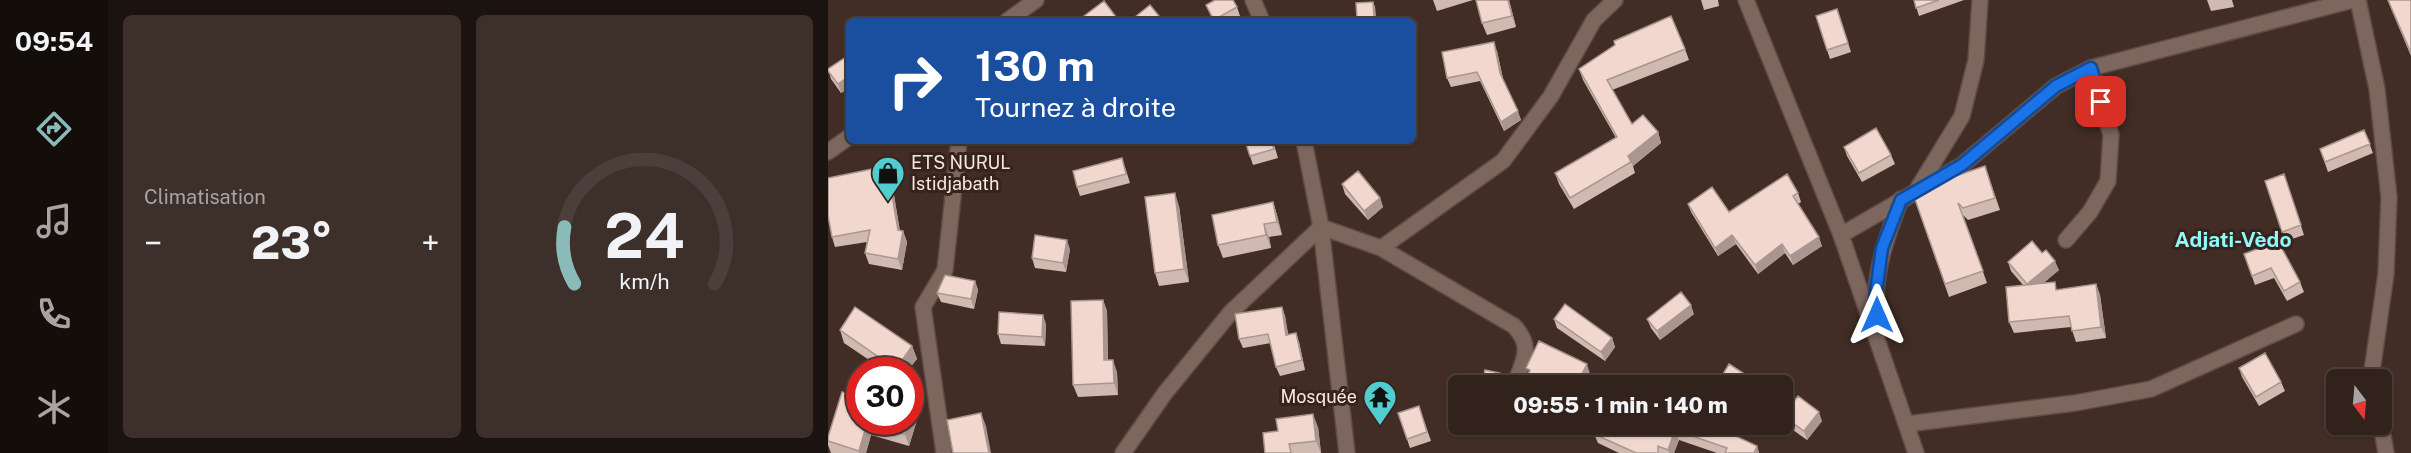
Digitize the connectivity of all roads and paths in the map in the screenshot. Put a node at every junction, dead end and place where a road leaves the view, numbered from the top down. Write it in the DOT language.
graph roads {
  1 [pos="1036,0"];
  2 [pos="1253,0"];
  3 [pos="1615,0"];
  4 [pos="1746,0"];
  5 [pos="1980,0"];
  6 [pos="2352,0"];
  7 [pos="2358,0"];
  8 [pos="1012,18"];
  9 [pos="1261,18"];
  10 [pos="2091,68"];
  11 [pos="846,139"];
  12 [pos="959,144"];
  13 [pos="1305,144"];
  14 [pos="828,152"];
  15 [pos="1917,190"];
  16 [pos="1901,200"];
  17 [pos="1321,227"];
  18 [pos="1841,235"];
  19 [pos="2066,240"];
  20 [pos="1381,248"];
  21 [pos="2296,324"];
  22 [pos="1880,347"];
  23 [pos="2372,369"];
  24 [pos="1518,375"];
  25 [pos="1907,424"];
  26 [pos="2383,435"];
  27 [pos="944,453"];
  28 [pos="1123,453"];
  29 [pos="1347,453"];
  30 [pos="1916,453"];
  31 [pos="2386,453"];
  1 -- 8 [label="street"];
  2 -- 9 [label="street"];
  3 -- 20 [label="street"];
  4 -- 18 [label="street"];
  5 -- 15 [label="street"];
  6 -- 10 [label="street"];
  7 -- 23 [label="street"];
  10 -- 15 [label="street"];
  10 -- 19 [label="street"];
  11 -- 14 [label="street"];
  12 -- 27 [label="street"];
  13 -- 17 [label="street"];
  15 -- 16 [label="street"];
  16 -- 18 [label="street"];
  16 -- 22 [label="street"];
  17 -- 20 [label="street"];
  17 -- 28 [label="street"];
  17 -- 29 [label="street"];
  18 -- 22 [label="street"];
  20 -- 24 [label="street"];
  21 -- 25 [label="street"];
  22 -- 25 [label="street"];
  25 -- 30 [label="street"];
  26 -- 31 [label="street"];
}
